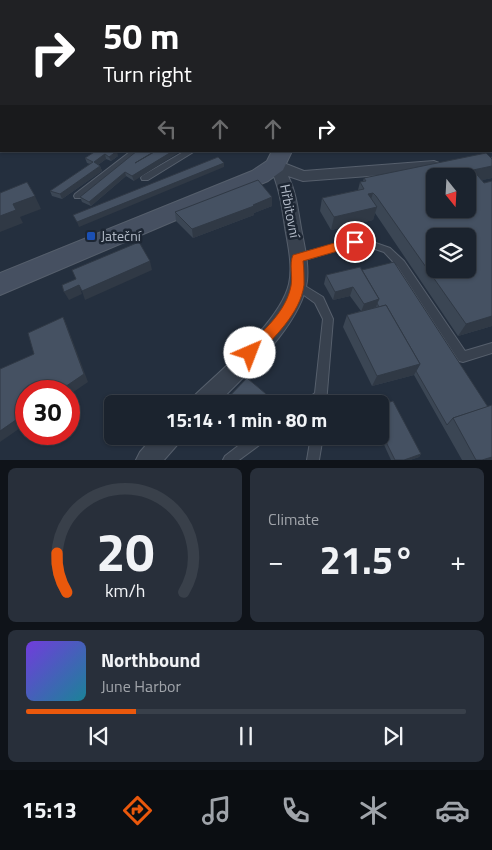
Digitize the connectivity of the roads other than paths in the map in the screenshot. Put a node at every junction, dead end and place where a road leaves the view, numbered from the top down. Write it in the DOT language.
graph roads {
  1 [pos="135,152"];
  2 [pos="189,152"];
  3 [pos="279,158"];
  4 [pos="452,163"];
  5 [pos="144,178"];
  6 [pos="78,196"];
  7 [pos="298,258"];
  8 [pos="0,284"];
  9 [pos="297,285"];
  10 [pos="492,348"];
  11 [pos="211,395"];
  12 [pos="321,395"];
  13 [pos="162,445"];
  14 [pos="250,445"];
  15 [pos="316,445"];
  16 [pos="148,460"];
  17 [pos="229,460"];
  18 [pos="313,460"];
  1 -- 6 [label="lane"];
  2 -- 5 [label="lane"];
  3 -- 4 [label="street"];
  3 -- 7 [label="street, Hřbitovní"];
  3 -- 8 [label="main road"];
  7 -- 9 [label="street, Hřbitovní"];
  7 -- 10 [label="lane"];
  9 -- 11 [label="street, Hřbitovní"];
  9 -- 12 [label="lane"];
  13 -- 16 [label="street"];
  14 -- 17 [label="lane"];
  15 -- 18 [label="lane"];
}
